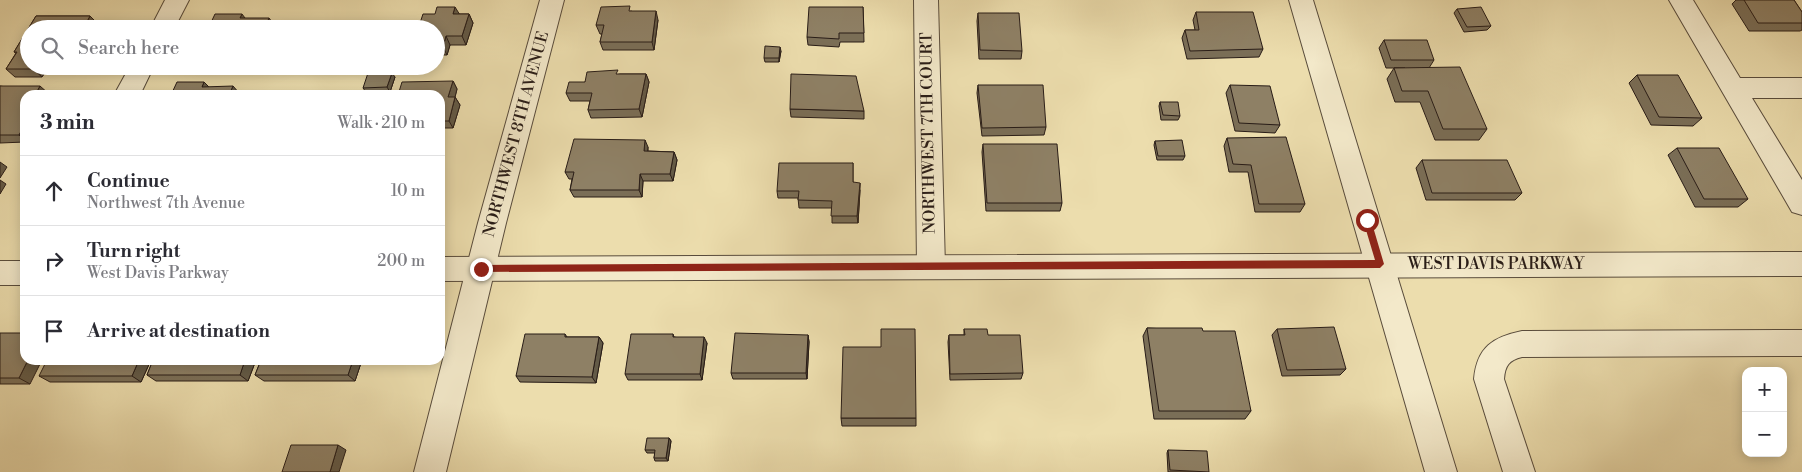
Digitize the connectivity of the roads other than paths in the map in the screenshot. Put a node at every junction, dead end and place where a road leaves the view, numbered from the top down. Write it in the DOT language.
graph roads {
  1 [pos="177,0"];
  2 [pos="552,0"];
  3 [pos="926,0"];
  4 [pos="1301,0"];
  5 [pos="1682,0"];
  6 [pos="167,20"];
  7 [pos="137,75"];
  8 [pos="1733,88"];
  9 [pos="1802,88"];
  10 [pos="130,90"];
  11 [pos="1802,204"];
  12 [pos="1380,264"];
  13 [pos="1802,264"];
  14 [pos="932,266"];
  15 [pos="445,269"];
  16 [pos="481,269"];
  17 [pos="0,273"];
  18 [pos="20,273"];
  19 [pos="1802,343"];
  20 [pos="430,472"];
  21 [pos="1441,472"];
  22 [pos="1519,472"];
  1 -- 6 [label="street"];
  2 -- 16 [label="street, NORTHWEST 8TH AVENUE"];
  3 -- 14 [label="street, NORTHWEST 7TH COURT"];
  4 -- 12 [label="street"];
  5 -- 8 [label="street"];
  7 -- 10 [label="street"];
  8 -- 9 [label="street"];
  8 -- 11 [label="street"];
  12 -- 13 [label="street, WEST DAVIS PARKWAY"];
  12 -- 14 [label="street, WEST DAVIS PARKWAY"];
  12 -- 21 [label="street"];
  14 -- 16 [label="street, WEST DAVIS PARKWAY"];
  15 -- 16 [label="street, WEST DAVIS PARKWAY"];
  16 -- 20 [label="street, NORTHWEST 8TH AVENUE"];
  17 -- 18 [label="street"];
  19 -- 22 [label="street"];
}
